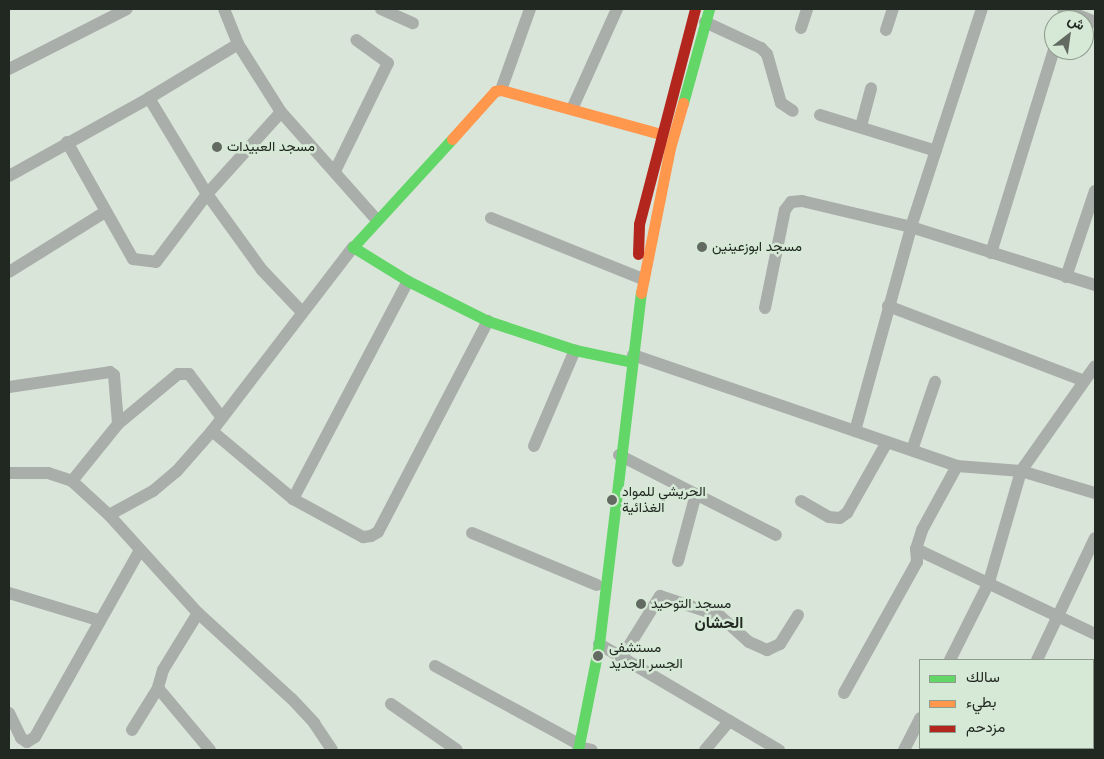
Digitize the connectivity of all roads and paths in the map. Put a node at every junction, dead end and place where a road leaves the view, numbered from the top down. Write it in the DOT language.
graph roads {
  1 [pos="127,9"];
  2 [pos="224,9"];
  3 [pos="381,9"];
  4 [pos="530,9"];
  5 [pos="617,9"];
  6 [pos="807,9"];
  7 [pos="893,9"];
  8 [pos="982,9"];
  9 [pos="706,12"];
  10 [pos="413,23"];
  11 [pos="801,28"];
  12 [pos="886,30"];
  13 [pos="356,40"];
  14 [pos="238,44"];
  15 [pos="1051,60"];
  16 [pos="9,69"];
  17 [pos="871,88"];
  18 [pos="501,90"];
  19 [pos="149,98"];
  20 [pos="572,109"];
  21 [pos="281,112"];
  22 [pos="793,112"];
  23 [pos="820,115"];
  24 [pos="861,126"];
  25 [pos="660,134"];
  26 [pos="66,142"];
  27 [pos="936,151"];
  28 [pos="335,171"];
  29 [pos="9,176"];
  30 [pos="1095,191"];
  31 [pos="207,194"];
  32 [pos="105,212"];
  33 [pos="491,218"];
  34 [pos="377,220"];
  35 [pos="912,227"];
  36 [pos="353,247"];
  37 [pos="991,252"];
  38 [pos="9,272"];
  39 [pos="640,277"];
  40 [pos="1066,277"];
  41 [pos="408,281"];
  42 [pos="1095,285"];
  43 [pos="888,306"];
  44 [pos="765,308"];
  45 [pos="302,312"];
  46 [pos="488,321"];
  47 [pos="575,350"];
  48 [pos="630,358"];
  49 [pos="1095,366"];
  50 [pos="935,382"];
  51 [pos="1084,382"];
  52 [pos="9,387"];
  53 [pos="222,418"];
  54 [pos="118,424"];
  55 [pos="212,431"];
  56 [pos="855,431"];
  57 [pos="887,442"];
  58 [pos="534,446"];
  59 [pos="912,450"];
  60 [pos="619,455"];
  61 [pos="957,466"];
  62 [pos="1021,471"];
  63 [pos="9,473"];
  64 [pos="72,481"];
  65 [pos="1095,493"];
  66 [pos="696,494"];
  67 [pos="293,500"];
  68 [pos="801,501"];
  69 [pos="109,516"];
  70 [pos="472,533"];
  71 [pos="776,535"];
  72 [pos="1095,538"];
  73 [pos="916,548"];
  74 [pos="140,550"];
  75 [pos="678,562"];
  76 [pos="989,582"];
  77 [pos="597,585"];
  78 [pos="9,593"];
  79 [pos="198,613"];
  80 [pos="798,615"];
  81 [pos="1060,616"];
  82 [pos="98,620"];
  83 [pos="1095,634"];
  84 [pos="599,644"];
  85 [pos="622,657"];
  86 [pos="950,659"];
  87 [pos="1038,659"];
  88 [pos="436,666"];
  89 [pos="158,688"];
  90 [pos="844,693"];
  91 [pos="391,704"];
  92 [pos="9,713"];
  93 [pos="919,720"];
  94 [pos="729,721"];
  95 [pos="132,730"];
  96 [pos="28,746"];
  97 [pos="576,747"];
  98 [pos="210,750"];
  99 [pos="332,750"];
  100 [pos="457,750"];
  101 [pos="592,750"];
  102 [pos="705,750"];
  103 [pos="779,750"];
  104 [pos="904,750"];
  1 -- 16 [label="street"];
  2 -- 14 [label="street"];
  3 -- 10 [label="street"];
  4 -- 18 [label="street"];
  5 -- 20 [label="street"];
  6 -- 11 [label="street"];
  7 -- 12 [label="street"];
  8 -- 27 [label="street"];
  9 -- 22 [label="street"];
  9 -- 25 [label="main road"];
  9 -- 39 [label="main road"];
  13 -- 28 [label="street"];
  14 -- 19 [label="street"];
  14 -- 21 [label="street"];
  15 -- 37 [label="street"];
  17 -- 24 [label="street"];
  18 -- 20 [label="main road"];
  18 -- 34 [label="main road"];
  19 -- 26 [label="street"];
  19 -- 31 [label="street"];
  20 -- 25 [label="main road"];
  21 -- 28 [label="street"];
  21 -- 31 [label="street"];
  23 -- 24 [label="street"];
  24 -- 27 [label="street"];
  25 -- 39 [label="main road"];
  26 -- 29 [label="street"];
  26 -- 32 [label="street"];
  27 -- 35 [label="street"];
  28 -- 34 [label="street"];
  30 -- 40 [label="street"];
  31 -- 32 [label="street"];
  31 -- 45 [label="street"];
  32 -- 38 [label="street"];
  33 -- 39 [label="street"];
  34 -- 36 [label="main road"];
  35 -- 37 [label="street"];
  35 -- 43 [label="street"];
  35 -- 44 [label="street"];
  36 -- 41 [label="main road"];
  36 -- 45 [label="street"];
  37 -- 40 [label="street"];
  39 -- 48 [label="main road"];
  40 -- 42 [label="street"];
  41 -- 46 [label="main road"];
  41 -- 67 [label="street"];
  43 -- 51 [label="street"];
  43 -- 56 [label="street"];
  45 -- 53 [label="street"];
  46 -- 47 [label="main road"];
  46 -- 67 [label="street"];
  47 -- 48 [label="main road"];
  47 -- 58 [label="street"];
  48 -- 56 [label="street"];
  48 -- 60 [label="main road"];
  48 -- 77 [label="main road"];
  49 -- 51 [label="street"];
  50 -- 59 [label="street"];
  51 -- 62 [label="street"];
  52 -- 54 [label="street"];
  53 -- 54 [label="street"];
  53 -- 55 [label="street"];
  54 -- 64 [label="street"];
  55 -- 67 [label="street"];
  55 -- 69 [label="street"];
  56 -- 57 [label="street"];
  57 -- 59 [label="street"];
  57 -- 68 [label="street"];
  59 -- 61 [label="street"];
  60 -- 66 [label="street"];
  60 -- 84 [label="main road"];
  61 -- 62 [label="street"];
  61 -- 73 [label="street"];
  62 -- 65 [label="street"];
  62 -- 76 [label="street"];
  63 -- 64 [label="street"];
  64 -- 69 [label="street"];
  66 -- 71 [label="street"];
  66 -- 75 [label="street"];
  69 -- 74 [label="street"];
  70 -- 77 [label="street"];
  72 -- 81 [label="street"];
  73 -- 76 [label="street"];
  73 -- 90 [label="street"];
  74 -- 79 [label="street"];
  74 -- 82 [label="street"];
  76 -- 81 [label="street"];
  76 -- 86 [label="street"];
  77 -- 97 [label="main road"];
  78 -- 82 [label="street"];
  79 -- 89 [label="street"];
  79 -- 99 [label="street"];
  80 -- 85 [label="street"];
  81 -- 83 [label="street"];
  81 -- 87 [label="street"];
  82 -- 96 [label="street"];
  84 -- 85 [label="street"];
  84 -- 97 [label="main road"];
  85 -- 94 [label="street"];
  88 -- 97 [label="street"];
  89 -- 95 [label="street"];
  89 -- 98 [label="street"];
  91 -- 100 [label="street"];
  92 -- 96 [label="street"];
  93 -- 104 [label="street"];
  94 -- 102 [label="street"];
  94 -- 103 [label="street"];
  97 -- 101 [label="street"];
}
